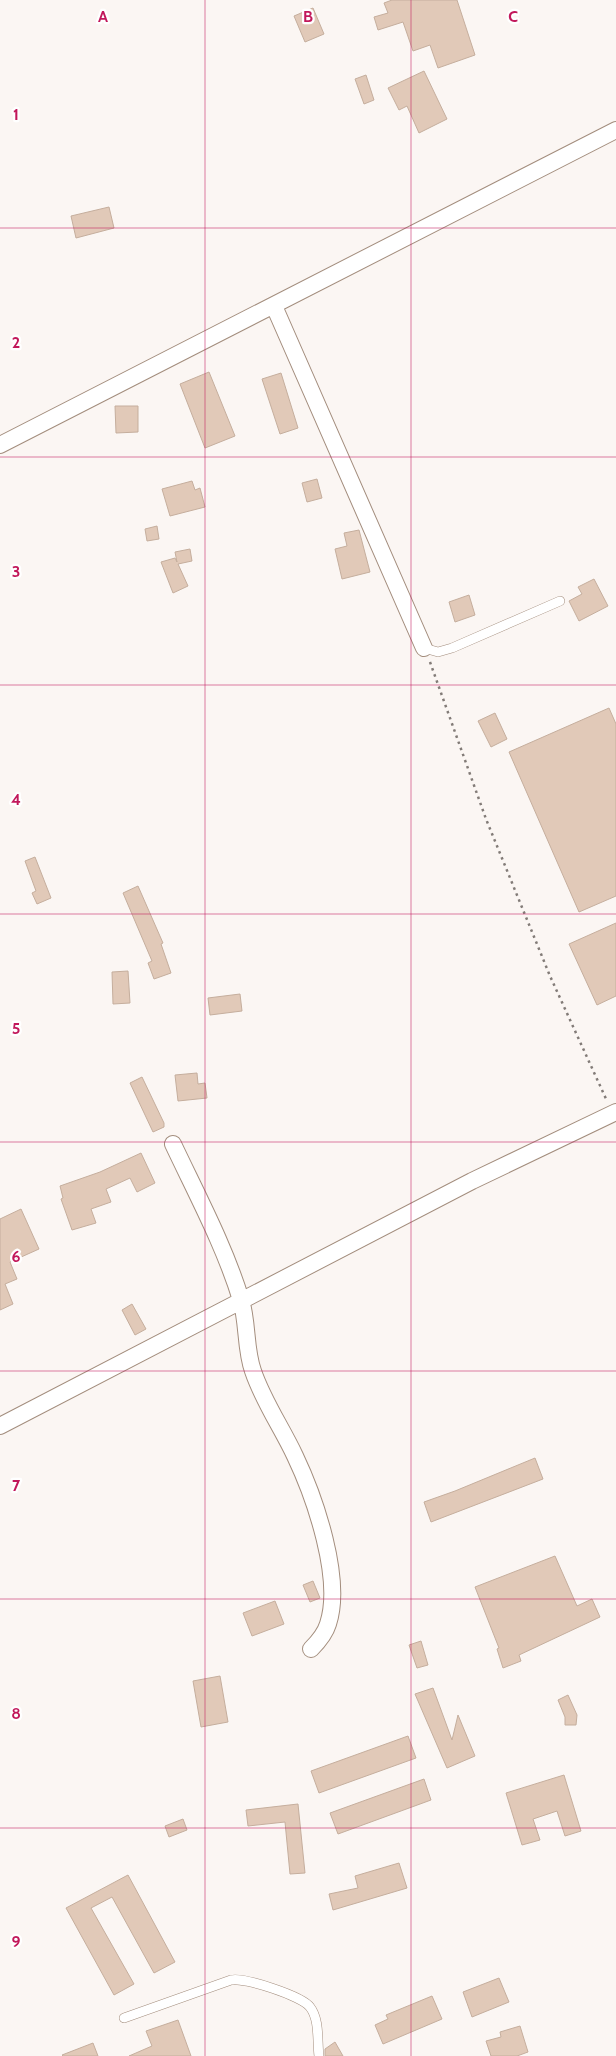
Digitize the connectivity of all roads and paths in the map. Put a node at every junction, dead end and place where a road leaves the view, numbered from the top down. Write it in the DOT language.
graph roads {
  1 [pos="616,130"];
  2 [pos="274,306"];
  3 [pos="0,445"];
  4 [pos="560,601"];
  5 [pos="424,648"];
  6 [pos="614,1113"];
  7 [pos="173,1144"];
  8 [pos="242,1302"];
  9 [pos="0,1426"];
  10 [pos="311,1649"];
  11 [pos="124,2018"];
  12 [pos="320,2056"];
  1 -- 2 [label="street"];
  2 -- 3 [label="street"];
  2 -- 5 [label="street"];
  4 -- 5 [label="lane"];
  5 -- 6 [label="path"];
  6 -- 8 [label="street"];
  7 -- 8 [label="street"];
  8 -- 9 [label="street"];
  8 -- 10 [label="street"];
  11 -- 12 [label="lane"];
}
